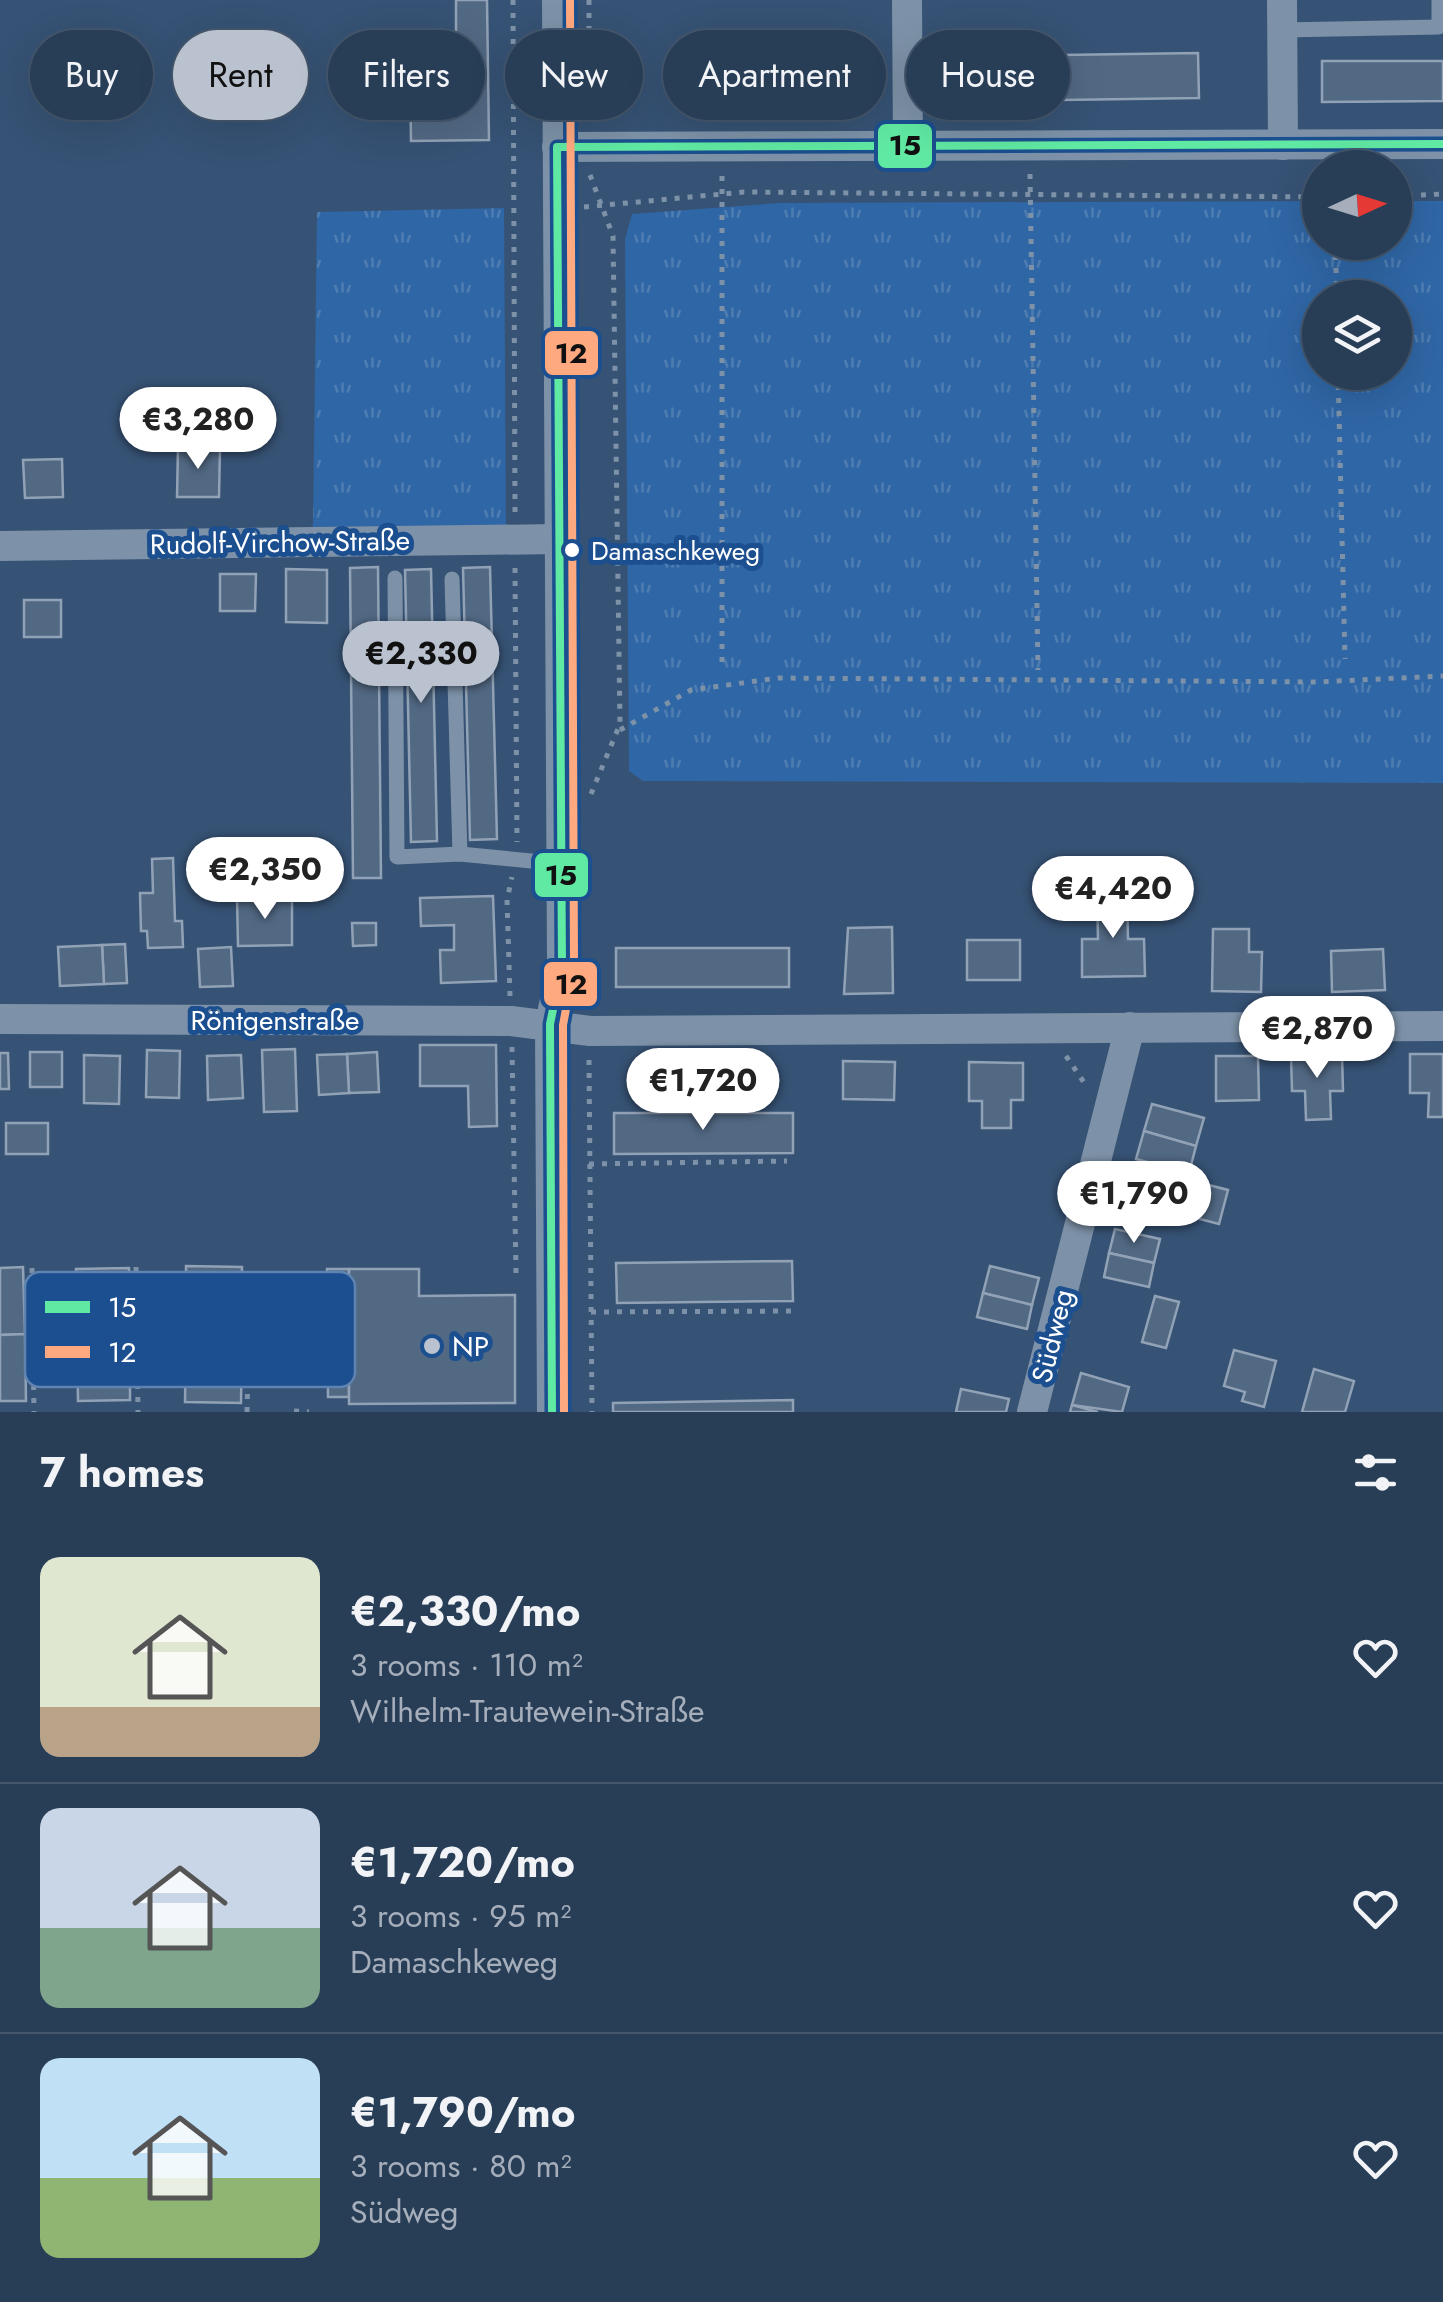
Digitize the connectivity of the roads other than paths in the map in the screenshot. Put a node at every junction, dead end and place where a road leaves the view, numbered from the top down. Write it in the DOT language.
graph roads {
  1 [pos="557,0"];
  2 [pos="907,0"];
  3 [pos="1439,0"];
  4 [pos="1282,15"];
  5 [pos="1443,144"];
  6 [pos="1283,145"];
  7 [pos="557,148"];
  8 [pos="908,148"];
  9 [pos="559,539"];
  10 [pos="0,546"];
  11 [pos="395,578"];
  12 [pos="452,579"];
  13 [pos="460,854"];
  14 [pos="562,864"];
  15 [pos="0,1019"];
  16 [pos="550,1024"];
  17 [pos="1443,1026"];
  18 [pos="1130,1027"];
  19 [pos="552,1412"];
  20 [pos="1032,1412"];
  1 -- 7 [label="street"];
  2 -- 8 [label="street"];
  3 -- 4 [label="lane"];
  4 -- 6 [label="street"];
  5 -- 6 [label="street"];
  6 -- 8 [label="street"];
  7 -- 8 [label="street"];
  7 -- 9 [label="street"];
  9 -- 10 [label="street, Rudolf-Virchow-Straße"];
  9 -- 14 [label="street"];
  11 -- 13 [label="lane"];
  12 -- 13 [label="lane"];
  13 -- 14 [label="lane"];
  14 -- 16 [label="street"];
  15 -- 16 [label="street, Röntgenstraße"];
  16 -- 18 [label="street"];
  16 -- 19 [label="street"];
  17 -- 18 [label="street"];
  18 -- 20 [label="street, Südweg"];
}
